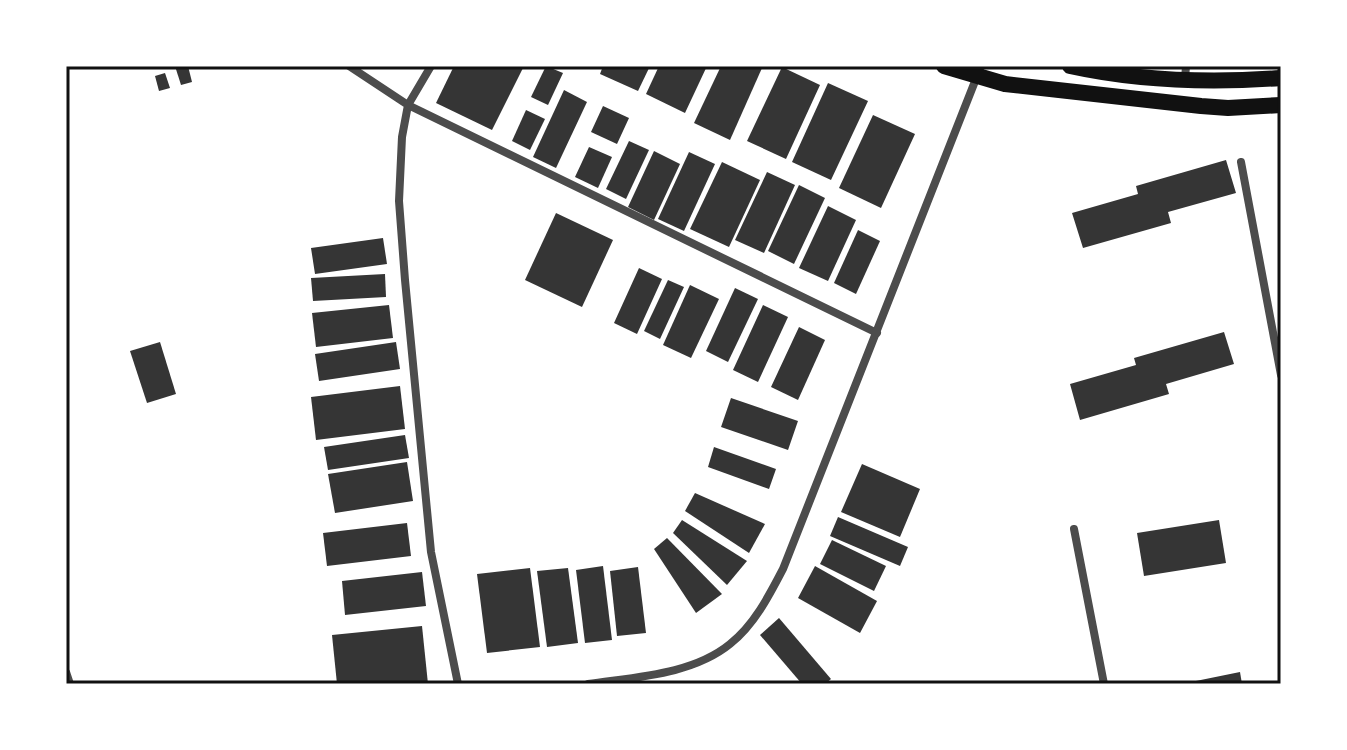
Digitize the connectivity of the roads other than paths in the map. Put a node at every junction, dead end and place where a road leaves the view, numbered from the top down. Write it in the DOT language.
graph roads {
  1 [pos="349,66"];
  2 [pos="431,66"];
  3 [pos="944,66"];
  4 [pos="1070,66"];
  5 [pos="980,71"];
  6 [pos="1185,73"];
  7 [pos="1281,78"];
  8 [pos="408,105"];
  9 [pos="1281,105"];
  10 [pos="1241,162"];
  11 [pos="877,333"];
  12 [pos="1281,375"];
  13 [pos="1074,529"];
  14 [pos="66,672"];
  15 [pos="644,680"];
  16 [pos="70,684"];
  17 [pos="458,684"];
  18 [pos="588,684"];
  19 [pos="1104,684"];
  1 -- 8 [label="street"];
  2 -- 8 [label="street"];
  3 -- 5 [label="main road"];
  4 -- 6 [label="main road"];
  5 -- 9 [label="main road"];
  5 -- 11 [label="street"];
  6 -- 7 [label="main road"];
  8 -- 11 [label="street"];
  8 -- 17 [label="street"];
  10 -- 12 [label="street"];
  11 -- 15 [label="street"];
  13 -- 19 [label="street"];
  14 -- 16 [label="street"];
  15 -- 18 [label="street"];
}
